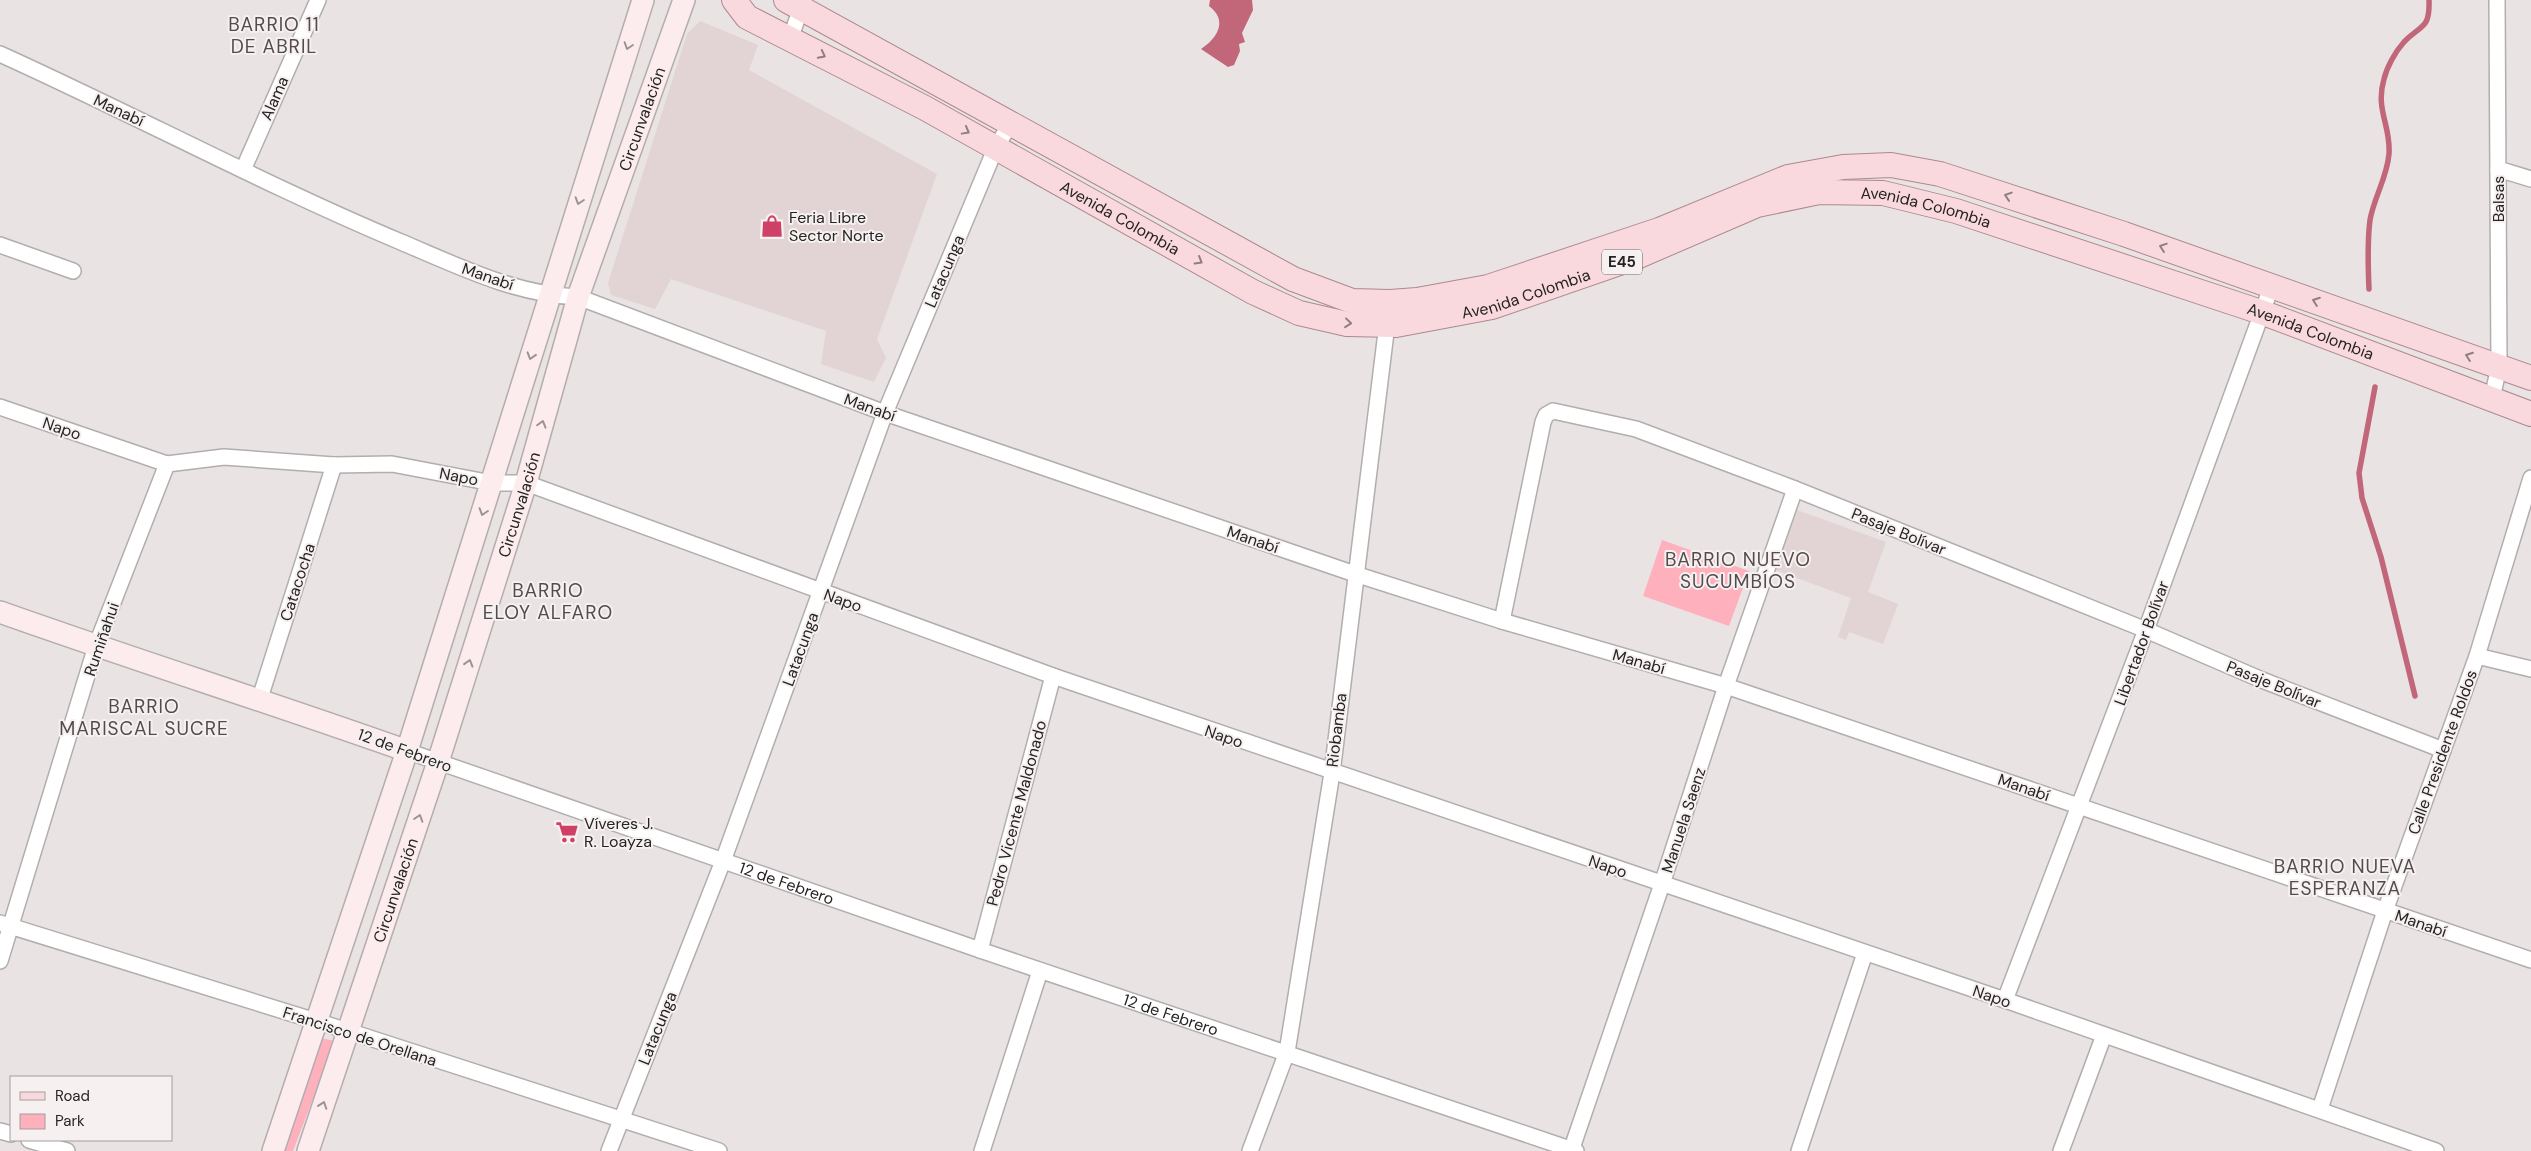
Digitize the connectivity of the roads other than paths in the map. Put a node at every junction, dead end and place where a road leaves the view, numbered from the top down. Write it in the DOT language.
graph roads {
  1 [pos="318,0"];
  2 [pos="643,0"];
  3 [pos="684,0"];
  4 [pos="734,0"];
  5 [pos="2497,0"];
  6 [pos="797,3"];
  7 [pos="790,39"];
  8 [pos="0,54"];
  9 [pos="1011,123"];
  10 [pos="996,147"];
  11 [pos="2498,169"];
  12 [pos="243,170"];
  13 [pos="2531,179"];
  14 [pos="0,245"];
  15 [pos="73,271"];
  16 [pos="2272,285"];
  17 [pos="549,296"];
  18 [pos="578,297"];
  19 [pos="2261,312"];
  20 [pos="1389,313"];
  21 [pos="2499,368"];
  22 [pos="2531,378"];
  23 [pos="2492,398"];
  24 [pos="0,407"];
  25 [pos="885,413"];
  26 [pos="2531,414"];
  27 [pos="167,464"];
  28 [pos="334,465"];
  29 [pos="2531,478"];
  30 [pos="492,482"];
  31 [pos="526,483"];
  32 [pos="1795,489"];
  33 [pos="1355,574"];
  34 [pos="821,592"];
  35 [pos="0,612"];
  36 [pos="1502,621"];
  37 [pos="2146,630"];
  38 [pos="96,646"];
  39 [pos="2477,656"];
  40 [pos="2531,669"];
  41 [pos="1053,676"];
  42 [pos="1726,686"];
  43 [pos="260,698"];
  44 [pos="407,750"];
  45 [pos="2442,750"];
  46 [pos="438,762"];
  47 [pos="1332,772"];
  48 [pos="2079,806"];
  49 [pos="723,861"];
  50 [pos="1662,884"];
  51 [pos="2385,911"];
  52 [pos="5,925"];
  53 [pos="980,950"];
  54 [pos="1865,953"];
  55 [pos="2531,960"];
  56 [pos="0,961"];
  57 [pos="1040,971"];
  58 [pos="2005,1000"];
  59 [pos="317,1022"];
  60 [pos="348,1031"];
  61 [pos="2104,1035"];
  62 [pos="1287,1052"];
  63 [pos="2320,1109"];
  64 [pos="620,1120"];
  65 [pos="32,1141"];
  66 [pos="2415,1148"];
  67 [pos="1573,1150"];
  68 [pos="67,1151"];
  69 [pos="273,1151"];
  70 [pos="308,1151"];
  71 [pos="608,1151"];
  72 [pos="719,1151"];
  73 [pos="982,1151"];
  74 [pos="1250,1151"];
  75 [pos="1799,1151"];
  76 [pos="2061,1151"];
  77 [pos="2436,1151"];
  1 -- 12 [label="street, Alama"];
  2 -- 17 [label="main road, Circunvalación, one-way"];
  3 -- 18 [label="main road, Circunvalación"];
  4 -- 7 [label="main road, Avenida Colombia / E45"];
  5 -- 11 [label="street, Balsas"];
  6 -- 7 [label="street"];
  6 -- 9 [label="main road, Avenida Colombia / E45"];
  7 -- 10 [label="main road, Avenida Colombia / E45, one-way"];
  8 -- 12 [label="street, Manabí"];
  9 -- 10 [label="street, Latacunga"];
  9 -- 20 [label="main road, Avenida Colombia / E45"];
  10 -- 20 [label="main road, Avenida Colombia / E45, one-way"];
  10 -- 25 [label="street, Latacunga"];
  11 -- 13 [label="street"];
  11 -- 21 [label="street, Balsas"];
  12 -- 17 [label="street, Manabí"];
  14 -- 15 [label="street"];
  16 -- 19 [label="street, Libertador Bolívar"];
  16 -- 20 [label="main road, Avenida Colombia / E45, one-way"];
  21 -- 16 [label="main road, Avenida Colombia / E45, one-way"];
  17 -- 18 [label="street, Manabí"];
  17 -- 30 [label="main road, Circunvalación, one-way"];
  18 -- 25 [label="street, Manabí"];
  31 -- 18 [label="main road, Circunvalación, one-way"];
  19 -- 20 [label="main road, Avenida Colombia / E45"];
  19 -- 23 [label="main road, Avenida Colombia / E45"];
  19 -- 37 [label="street, Libertador Bolívar"];
  20 -- 33 [label="street, Riobamba"];
  21 -- 22 [label="main road, Avenida Colombia / E45"];
  21 -- 23 [label="street, Balsas"];
  23 -- 26 [label="main road, Avenida Colombia / E45"];
  24 -- 27 [label="street, Napo"];
  25 -- 33 [label="street, Manabí"];
  25 -- 34 [label="street, Latacunga"];
  27 -- 28 [label="street, Napo"];
  27 -- 38 [label="street, Rumiñahui"];
  28 -- 30 [label="street, Napo"];
  28 -- 43 [label="street, Catacocha"];
  29 -- 39 [label="street, Calle Presidente Roldos"];
  30 -- 31 [label="street, Napo"];
  30 -- 44 [label="main road, Circunvalación, one-way"];
  31 -- 34 [label="street, Napo"];
  46 -- 31 [label="main road, Circunvalación, one-way"];
  32 -- 36 [label="street, Pasaje Bolívar"];
  32 -- 37 [label="street, Pasaje Bolívar"];
  32 -- 42 [label="street, Manuela Saenz"];
  33 -- 36 [label="street, Manabí"];
  33 -- 47 [label="street, Riobamba"];
  34 -- 41 [label="street, Napo"];
  34 -- 49 [label="street, Latacunga"];
  35 -- 38 [label="main road, 12 de Febrero"];
  36 -- 42 [label="street, Manabí"];
  37 -- 45 [label="street, Pasaje Bolívar"];
  37 -- 48 [label="street, Libertador Bolívar"];
  38 -- 43 [label="main road, 12 de Febrero"];
  38 -- 52 [label="street, Rumiñahui"];
  39 -- 40 [label="street"];
  39 -- 45 [label="street, Calle Presidente Roldos"];
  41 -- 47 [label="street, Napo"];
  41 -- 53 [label="street, Pedro Vicente Maldonado"];
  42 -- 48 [label="street, Manabí"];
  42 -- 50 [label="street, Manuela Saenz"];
  43 -- 44 [label="main road, 12 de Febrero"];
  44 -- 46 [label="street, 12 de Febrero"];
  44 -- 59 [label="main road, Circunvalación"];
  45 -- 51 [label="street, Calle Presidente Roldos"];
  46 -- 49 [label="street, 12 de Febrero"];
  60 -- 46 [label="main road, Circunvalación, one-way"];
  47 -- 50 [label="street, Napo"];
  47 -- 62 [label="street, Riobamba"];
  48 -- 51 [label="street, Manabí"];
  48 -- 58 [label="street, Libertador Bolívar"];
  49 -- 53 [label="street, 12 de Febrero"];
  49 -- 64 [label="street, Latacunga"];
  50 -- 54 [label="street, Napo"];
  50 -- 67 [label="street, Manuela Saenz"];
  51 -- 55 [label="street, Manabí"];
  51 -- 63 [label="street, Calle Presidente Roldos"];
  52 -- 56 [label="street, Rumiñahui"];
  52 -- 59 [label="street, Francisco de Orellana"];
  53 -- 57 [label="street, 12 de Febrero"];
  54 -- 58 [label="street, Napo"];
  54 -- 75 [label="street"];
  57 -- 62 [label="street, 12 de Febrero"];
  57 -- 73 [label="street"];
  58 -- 61 [label="street, Napo"];
  59 -- 60 [label="street, Francisco de Orellana"];
  59 -- 69 [label="main road, Circunvalación"];
  60 -- 64 [label="street, Francisco de Orellana"];
  70 -- 60 [label="main road, Circunvalación, one-way"];
  61 -- 63 [label="street, Napo"];
  61 -- 76 [label="street"];
  62 -- 67 [label="street, 12 de Febrero"];
  62 -- 74 [label="street, Riobamba"];
  63 -- 66 [label="street, Napo"];
  64 -- 71 [label="street, Latacunga"];
  64 -- 72 [label="street, Francisco de Orellana"];
  65 -- 68 [label="street"];
  66 -- 77 [label="street, Napo"];
}
